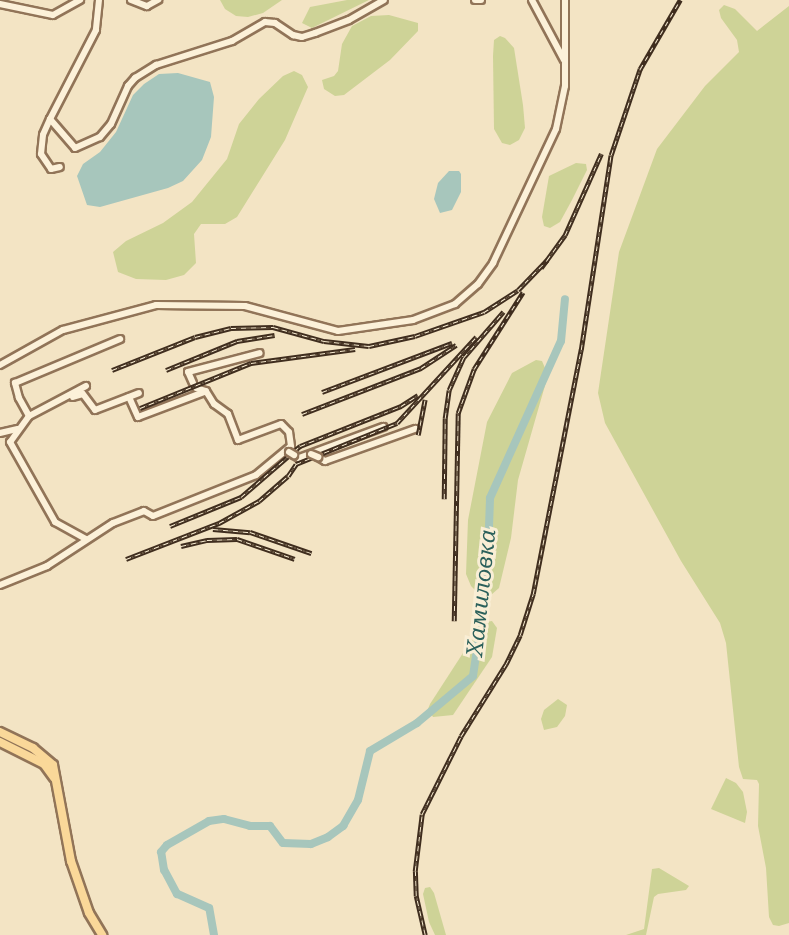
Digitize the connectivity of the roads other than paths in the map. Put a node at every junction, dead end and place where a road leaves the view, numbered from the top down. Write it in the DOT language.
graph roads {
  1 [pos="80,0"];
  2 [pos="99,0"];
  3 [pos="158,0"];
  4 [pos="384,0"];
  5 [pos="475,0"];
  6 [pos="481,0"];
  7 [pos="532,0"];
  8 [pos="565,0"];
  9 [pos="134,2"];
  10 [pos="0,4"];
  11 [pos="565,62"];
  12 [pos="50,119"];
  13 [pos="60,167"];
  14 [pos="120,339"];
  15 [pos="260,353"];
  16 [pos="0,365"];
  17 [pos="86,386"];
  18 [pos="206,391"];
  19 [pos="139,393"];
  20 [pos="129,397"];
  21 [pos="57,401"];
  22 [pos="29,416"];
  23 [pos="383,427"];
  24 [pos="20,428"];
  25 [pos="415,429"];
  26 [pos="0,433"];
  27 [pos="290,452"];
  28 [pos="313,455"];
  29 [pos="86,539"];
  30 [pos="0,585"];
  31 [pos="0,732"];
  32 [pos="0,742"];
  33 [pos="60,794"];
  34 [pos="102,935"];
  1 -- 10 [label="street"];
  2 -- 12 [label="street"];
  3 -- 9 [label="street"];
  4 -- 12 [label="street"];
  5 -- 6 [label="street"];
  7 -- 11 [label="street"];
  8 -- 11 [label="street"];
  11 -- 16 [label="street"];
  12 -- 13 [label="street"];
  14 -- 22 [label="street"];
  15 -- 18 [label="street"];
  17 -- 21 [label="street"];
  18 -- 20 [label="street"];
  18 -- 27 [label="street"];
  19 -- 20 [label="street"];
  20 -- 21 [label="street"];
  21 -- 22 [label="street"];
  22 -- 24 [label="street"];
  23 -- 28 [label="street"];
  24 -- 26 [label="street"];
  24 -- 29 [label="street"];
  25 -- 28 [label="street"];
  27 -- 28 [label="street"];
  27 -- 29 [label="street"];
  29 -- 30 [label="street"];
  31 -- 33 [label="main road"];
  32 -- 33 [label="main road"];
  33 -- 34 [label="main road"];
}
